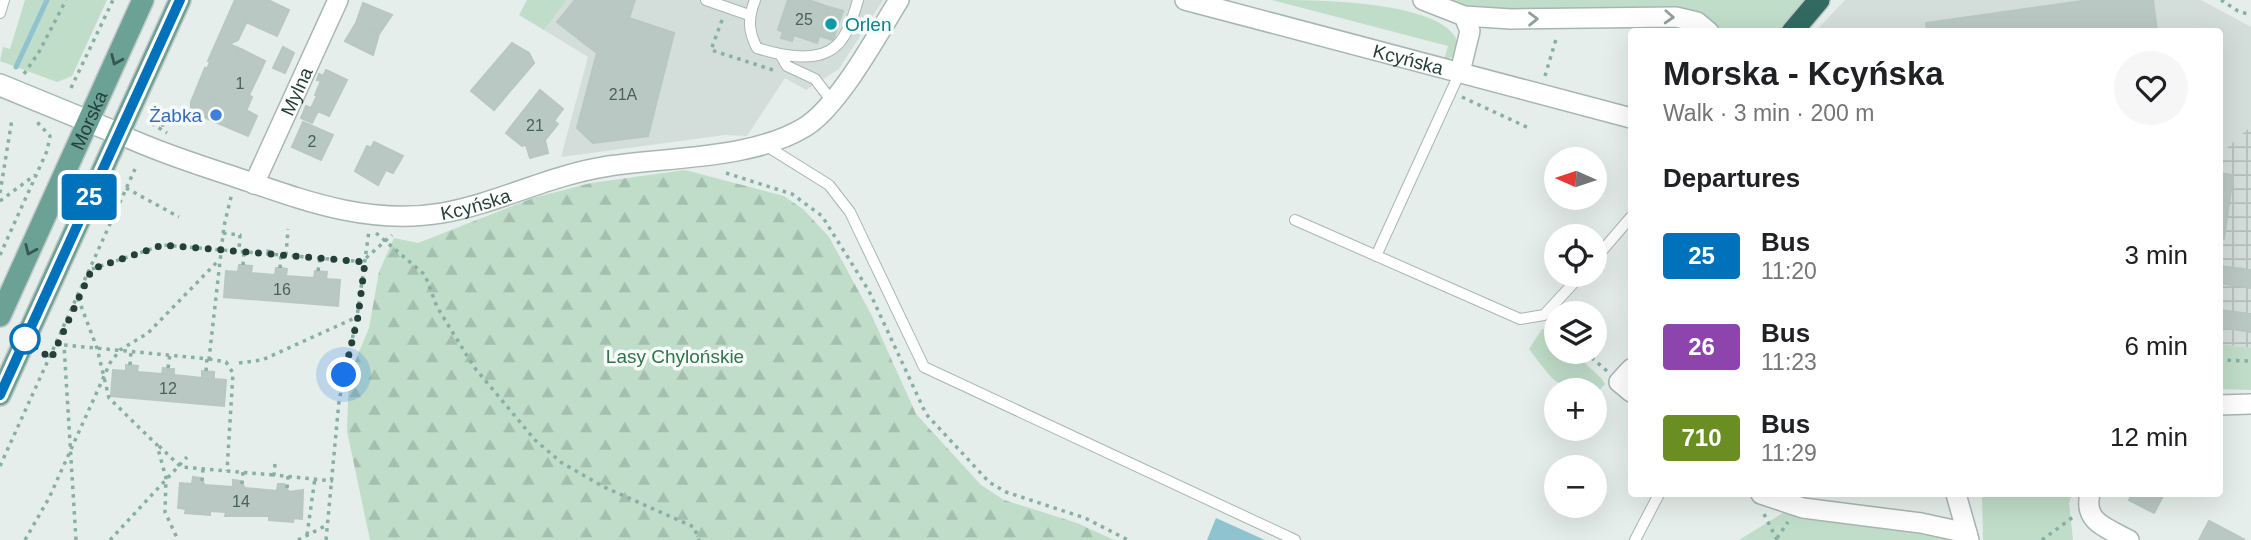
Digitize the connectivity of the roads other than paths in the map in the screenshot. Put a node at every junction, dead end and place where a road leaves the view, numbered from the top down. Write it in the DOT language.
graph roads {
  1 [pos="4,0"];
  2 [pos="143,0"];
  3 [pos="180,0"];
  4 [pos="338,0"];
  5 [pos="706,0"];
  6 [pos="755,0"];
  7 [pos="858,0"];
  8 [pos="899,0"];
  9 [pos="1185,0"];
  10 [pos="1423,0"];
  11 [pos="1819,0"];
  12 [pos="0,13"];
  13 [pos="750,15"];
  14 [pos="1464,16"];
  15 [pos="1704,28"];
  16 [pos="1795,28"];
  17 [pos="781,56"];
  18 [pos="1460,72"];
  19 [pos="0,85"];
  20 [pos="831,100"];
  21 [pos="1628,117"];
  22 [pos="89,121"];
  23 [pos="117,133"];
  24 [pos="765,145"];
  25 [pos="254,184"];
  26 [pos="1295,220"];
  27 [pos="1628,220"];
  28 [pos="1607,245"];
  29 [pos="1376,256"];
  30 [pos="1570,287"];
  31 [pos="0,316"];
  32 [pos="0,395"];
  33 [pos="2251,404"];
  34 [pos="2223,405"];
  35 [pos="1657,497"];
  36 [pos="1770,497"];
  37 [pos="1957,497"];
  38 [pos="2089,503"];
  39 [pos="1968,537"];
  40 [pos="1295,540"];
  41 [pos="1635,540"];
  42 [pos="2129,540"];
  1 -- 12 [label="lane"];
  2 -- 22 [label="main road, Morska, one-way"];
  3 -- 23 [label="main road, Morska"];
  4 -- 25 [label="street, Mylna"];
  5 -- 13 [label="lane"];
  6 -- 13 [label="lane"];
  7 -- 17 [label="lane"];
  8 -- 20 [label="street, Kcyńska"];
  9 -- 18 [label="street, Kcyńska"];
  10 -- 14 [label="street"];
  11 -- 16 [label="highway"];
  13 -- 17 [label="lane"];
  14 -- 15 [label="street, one-way"];
  14 -- 18 [label="street"];
  17 -- 20 [label="lane"];
  18 -- 21 [label="street, Kcyńska"];
  18 -- 29 [label="lane"];
  19 -- 22 [label="street, Kcyńska"];
  20 -- 24 [label="street, Kcyńska"];
  22 -- 23 [label="street, Kcyńska"];
  22 -- 31 [label="main road, Morska, one-way"];
  23 -- 25 [label="street, Kcyńska"];
  23 -- 32 [label="main road, Morska"];
  24 -- 25 [label="street, Kcyńska"];
  24 -- 40 [label="lane"];
  26 -- 29 [label="lane"];
  27 -- 28 [label="lane"];
  29 -- 30 [label="lane"];
  33 -- 34 [label="street"];
  35 -- 41 [label="lane"];
  36 -- 39 [label="street"];
  37 -- 39 [label="street"];
  38 -- 42 [label="street"];
}
